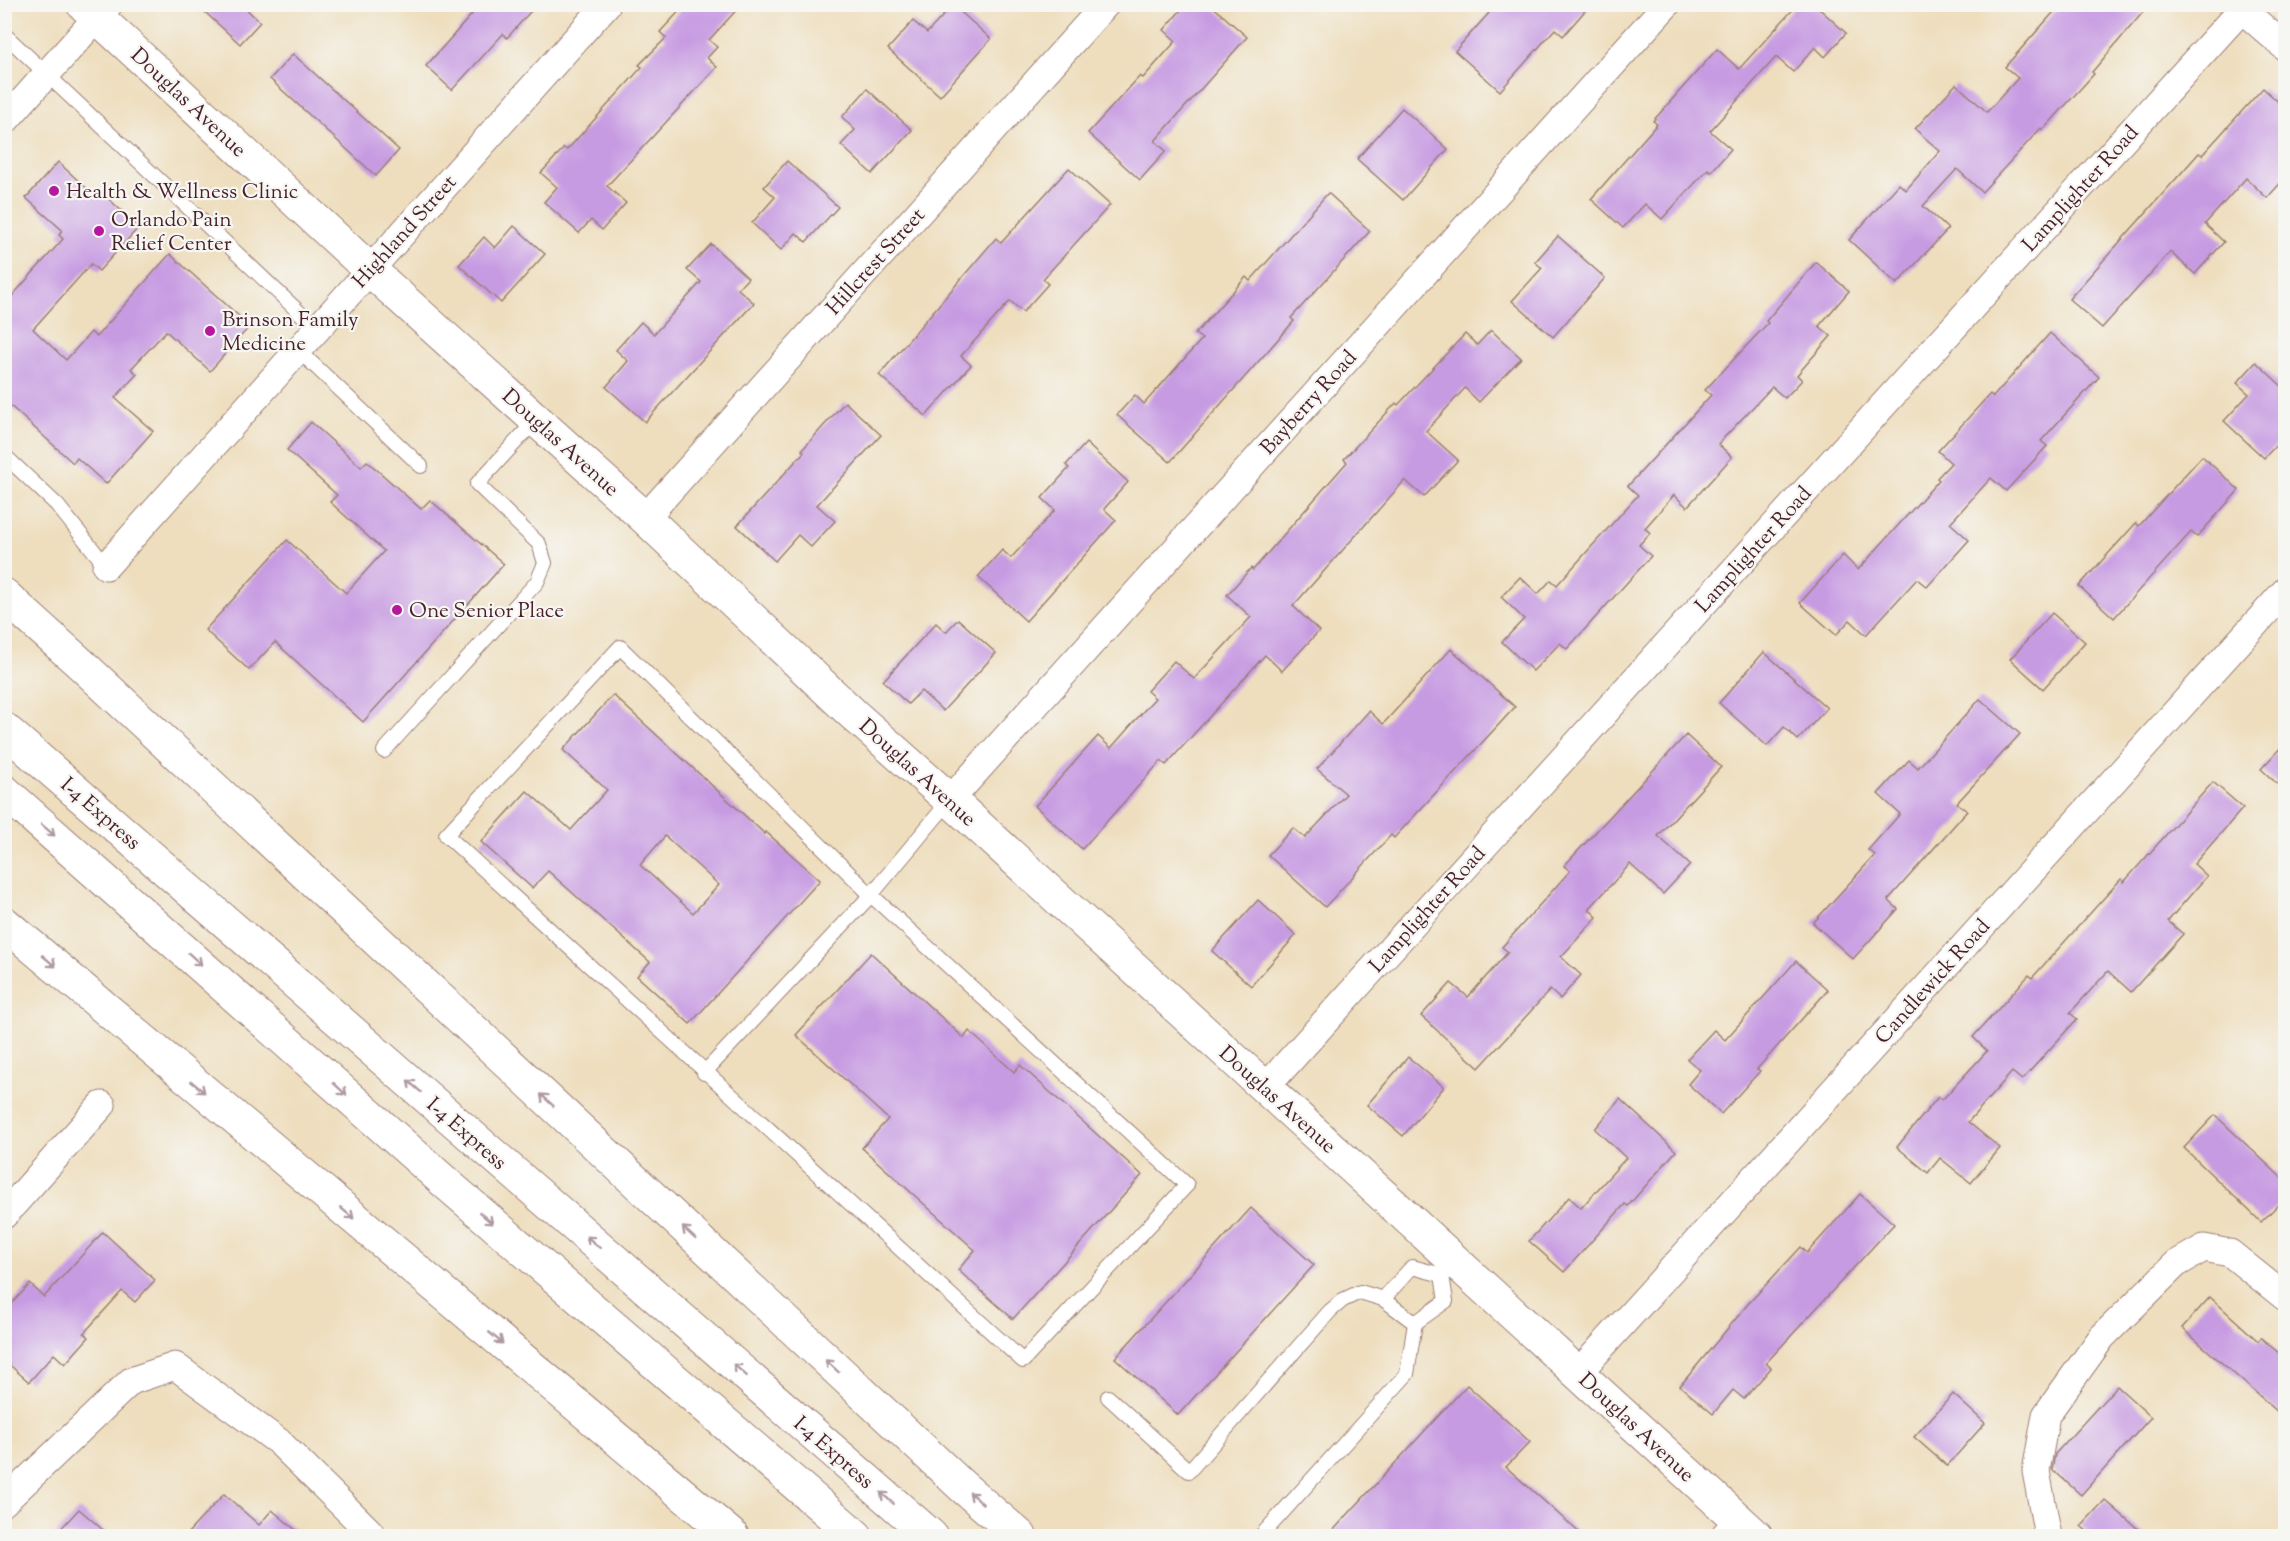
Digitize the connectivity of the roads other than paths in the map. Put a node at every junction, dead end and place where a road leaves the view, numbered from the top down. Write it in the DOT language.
graph roads {
  1 [pos="607,4"];
  2 [pos="1106,4"];
  3 [pos="1667,4"];
  4 [pos="2239,7"];
  5 [pos="97,9"];
  6 [pos="4,34"];
  7 [pos="2286,48"];
  8 [pos="46,75"];
  9 [pos="4,122"];
  10 [pos="370,270"];
  11 [pos="318,328"];
  12 [pos="298,350"];
  13 [pos="536,420"];
  14 [pos="4,455"];
  15 [pos="421,466"];
  16 [pos="645,518"];
  17 [pos="106,566"];
  18 [pos="2286,590"];
  19 [pos="4,595"];
  20 [pos="4,729"];
  21 [pos="384,751"];
  22 [pos="4,791"];
  23 [pos="950,800"];
  24 [pos="871,895"];
  25 [pos="4,923"];
  26 [pos="704,1073"];
  27 [pos="1265,1088"];
  28 [pos="102,1105"];
  29 [pos="4,1215"];
  30 [pos="1448,1268"];
  31 [pos="2286,1298"];
  32 [pos="1383,1299"];
  33 [pos="1415,1323"];
  34 [pos="1578,1373"];
  35 [pos="1108,1396"];
  36 [pos="4,1502"];
  37 [pos="1739,1531"];
  38 [pos="372,1536"];
  39 [pos="732,1536"];
  40 [pos="856,1536"];
  41 [pos="931,1536"];
  42 [pos="1020,1536"];
  43 [pos="1261,1536"];
  44 [pos="2048,1536"];
  1 -- 10 [label="street, Highland Street"];
  2 -- 16 [label="street, Hillcrest Street"];
  3 -- 23 [label="street, Bayberry Road"];
  4 -- 7 [label="street"];
  4 -- 27 [label="street, Lamplighter Road"];
  5 -- 8 [label="street"];
  5 -- 10 [label="main road, Douglas Avenue"];
  6 -- 8 [label="lane"];
  8 -- 9 [label="street"];
  8 -- 11 [label="lane"];
  10 -- 11 [label="street, Highland Street"];
  10 -- 13 [label="main road, Douglas Avenue"];
  11 -- 12 [label="street, Highland Street"];
  12 -- 15 [label="lane"];
  12 -- 17 [label="street, Highland Street"];
  13 -- 16 [label="main road, Douglas Avenue"];
  13 -- 21 [label="lane"];
  14 -- 17 [label="lane"];
  16 -- 23 [label="main road, Douglas Avenue"];
  18 -- 34 [label="street, Candlewick Road"];
  42 -- 19 [label="main road, one-way"];
  41 -- 20 [label="main road, I-4 Express, one-way"];
  22 -- 40 [label="main road, one-way"];
  23 -- 24 [label="lane"];
  23 -- 27 [label="main road, Douglas Avenue"];
  24 -- 26 [label="lane"];
  24 -- 26 [label="lane"];
  24 -- 26 [label="lane"];
  25 -- 39 [label="main road, one-way"];
  27 -- 30 [label="main road, Douglas Avenue"];
  28 -- 29 [label="street"];
  30 -- 32 [label="lane"];
  30 -- 33 [label="lane"];
  30 -- 34 [label="main road, Douglas Avenue"];
  31 -- 44 [label="street"];
  32 -- 33 [label="lane"];
  32 -- 35 [label="lane"];
  33 -- 43 [label="lane"];
  34 -- 37 [label="main road, Douglas Avenue"];
  36 -- 38 [label="street"];
}
